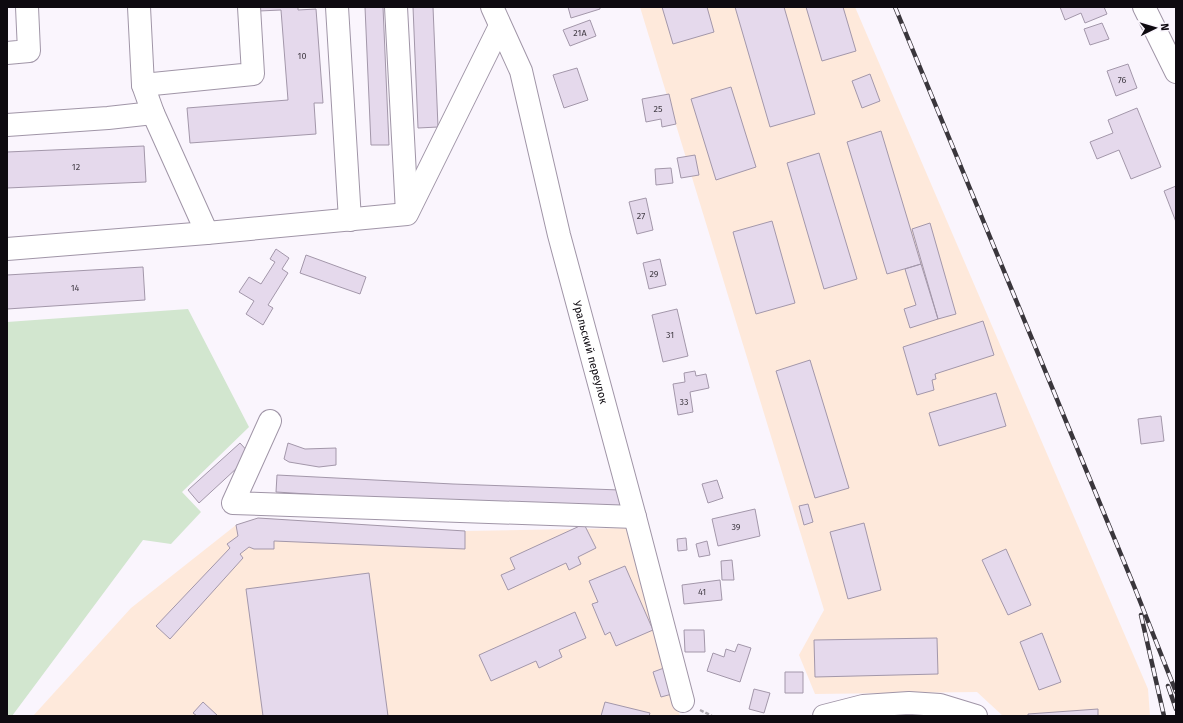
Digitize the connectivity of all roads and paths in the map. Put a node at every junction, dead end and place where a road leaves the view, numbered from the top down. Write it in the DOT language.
graph roads {
  1 [pos="27,7"];
  2 [pos="138,7"];
  3 [pos="249,7"];
  4 [pos="338,7"];
  5 [pos="396,7"];
  6 [pos="1144,7"];
  7 [pos="496,16"];
  8 [pos="7,53"];
  9 [pos="1176,72"];
  10 [pos="143,85"];
  11 [pos="153,113"];
  12 [pos="7,125"];
  13 [pos="407,214"];
  14 [pos="350,220"];
  15 [pos="207,233"];
  16 [pos="7,249"];
  17 [pos="270,421"];
  18 [pos="636,517"];
  19 [pos="683,701"];
  20 [pos="824,716"];
  21 [pos="976,716"];
  1 -- 8 [label="street"];
  2 -- 10 [label="street"];
  3 -- 10 [label="street"];
  4 -- 14 [label="street"];
  5 -- 13 [label="street"];
  6 -- 9 [label="street"];
  7 -- 13 [label="street"];
  7 -- 18 [label="street, Уральский переулок"];
  10 -- 11 [label="street"];
  11 -- 12 [label="street"];
  11 -- 15 [label="street"];
  13 -- 14 [label="street"];
  14 -- 15 [label="street"];
  15 -- 16 [label="street"];
  17 -- 18 [label="street"];
  18 -- 19 [label="street, Уральский переулок"];
  20 -- 21 [label="street"];
}
